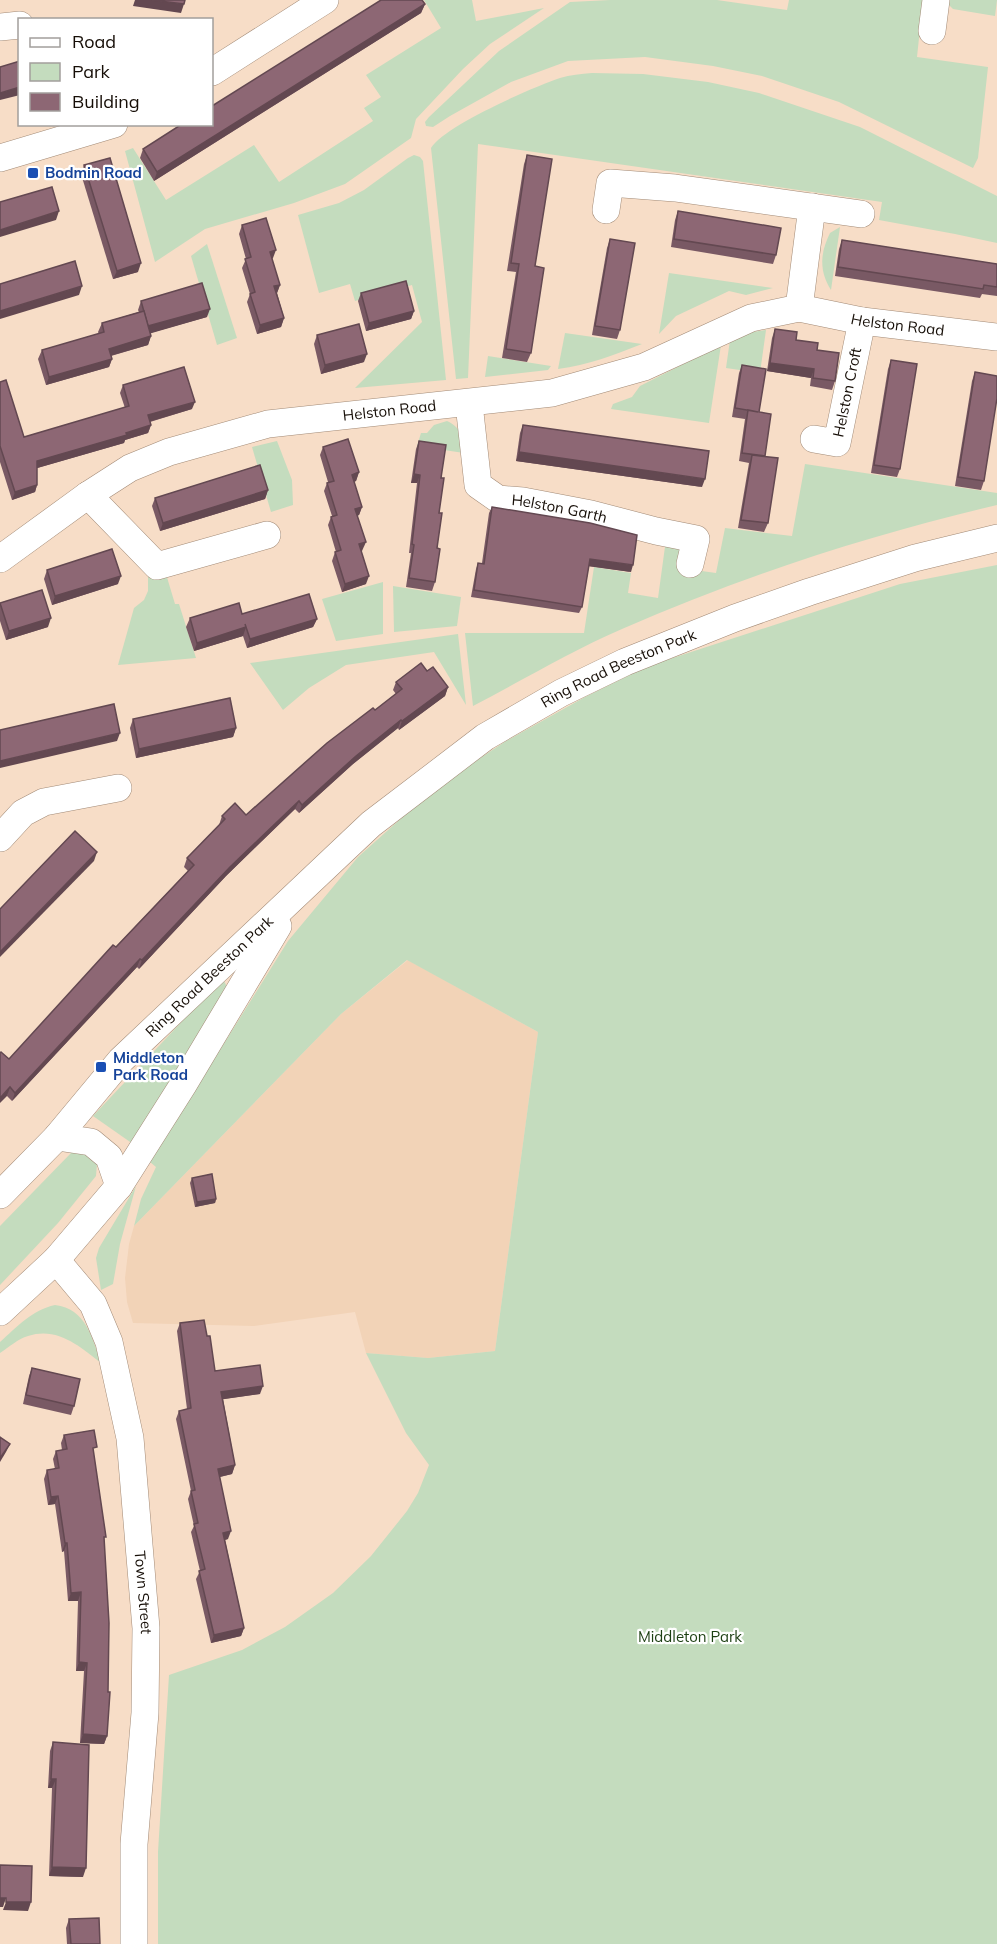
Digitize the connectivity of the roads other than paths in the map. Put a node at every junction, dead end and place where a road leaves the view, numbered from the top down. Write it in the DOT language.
graph roads {
  1 [pos="325,0"];
  2 [pos="936,0"];
  3 [pos="18,25"];
  4 [pos="0,27"];
  5 [pos="932,31"];
  6 [pos="213,71"];
  7 [pos="107,126"];
  8 [pos="0,158"];
  9 [pos="812,207"];
  10 [pos="606,210"];
  11 [pos="861,214"];
  12 [pos="799,308"];
  13 [pos="862,321"];
  14 [pos="997,338"];
  15 [pos="468,404"];
  16 [pos="814,439"];
  17 [pos="88,495"];
  18 [pos="267,535"];
  19 [pos="997,538"];
  20 [pos="0,559"];
  21 [pos="690,564"];
  22 [pos="118,788"];
  23 [pos="0,837"];
  24 [pos="294,899"];
  25 [pos="57,1137"];
  26 [pos="119,1186"];
  27 [pos="2,1189"];
  28 [pos="56,1260"];
  29 [pos="0,1312"];
  30 [pos="134,1944"];
  1 -- 6 [label="street"];
  2 -- 5 [label="street"];
  3 -- 4 [label="street"];
  7 -- 8 [label="street"];
  9 -- 10 [label="street"];
  9 -- 11 [label="street"];
  9 -- 12 [label="street"];
  12 -- 13 [label="street, Helston Road"];
  12 -- 15 [label="street, Helston Road"];
  13 -- 14 [label="street, Helston Road"];
  13 -- 16 [label="street, Helston Croft"];
  15 -- 17 [label="street, Helston Road"];
  15 -- 21 [label="street, Helston Garth"];
  17 -- 18 [label="street"];
  17 -- 20 [label="street, Helston Road"];
  19 -- 24 [label="street, Ring Road Beeston Park"];
  22 -- 23 [label="street"];
  24 -- 25 [label="street, Ring Road Beeston Park"];
  24 -- 26 [label="street, Ring Road Beeston Park"];
  25 -- 26 [label="street"];
  25 -- 27 [label="street, Ring Road Beeston Park"];
  26 -- 28 [label="street, Ring Road Beeston Park"];
  28 -- 29 [label="street"];
  28 -- 30 [label="street, Town Street"];
}
